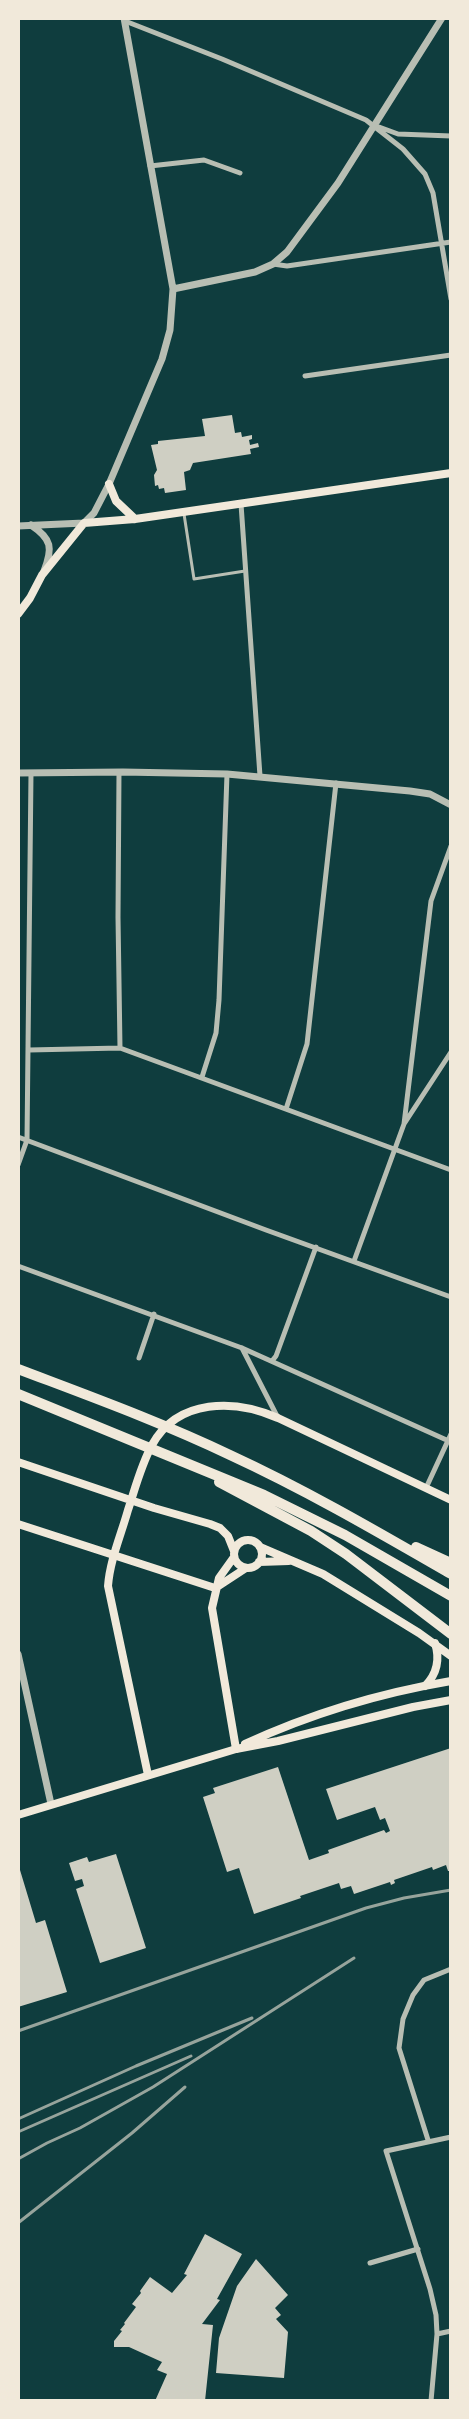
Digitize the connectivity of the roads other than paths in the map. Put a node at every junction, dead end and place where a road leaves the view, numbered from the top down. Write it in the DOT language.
graph roads {
  1 [pos="442,18"];
  2 [pos="124,19"];
  3 [pos="373,125"];
  4 [pos="451,136"];
  5 [pos="150,166"];
  6 [pos="240,173"];
  7 [pos="451,242"];
  8 [pos="442,243"];
  9 [pos="273,264"];
  10 [pos="173,289"];
  11 [pos="451,299"];
  12 [pos="451,355"];
  13 [pos="305,376"];
  14 [pos="451,472"];
  15 [pos="109,484"];
  16 [pos="241,504"];
  17 [pos="184,512"];
  18 [pos="135,519"];
  19 [pos="84,523"];
  20 [pos="32,525"];
  21 [pos="18,526"];
  22 [pos="245,571"];
  23 [pos="42,575"];
  24 [pos="18,614"];
  25 [pos="119,772"];
  26 [pos="18,773"];
  27 [pos="31,773"];
  28 [pos="227,774"];
  29 [pos="260,776"];
  30 [pos="336,783"];
  31 [pos="451,804"];
  32 [pos="451,846"];
  33 [pos="120,1048"];
  34 [pos="29,1050"];
  35 [pos="451,1052"];
  36 [pos="202,1077"];
  37 [pos="286,1109"];
  38 [pos="404,1124"];
  39 [pos="18,1137"];
  40 [pos="27,1140"];
  41 [pos="393,1149"];
  42 [pos="18,1165"];
  43 [pos="451,1170"];
  44 [pos="315,1248"];
  45 [pos="354,1261"];
  46 [pos="18,1266"];
  47 [pos="451,1297"];
  48 [pos="154,1314"];
  49 [pos="242,1348"];
  50 [pos="140,1358"];
  51 [pos="272,1361"];
  52 [pos="18,1369"];
  53 [pos="18,1394"];
  54 [pos="278,1418"];
  55 [pos="451,1434"];
  56 [pos="449,1441"];
  57 [pos="172,1457"];
  58 [pos="19,1466"];
  59 [pos="426,1488"];
  60 [pos="132,1500"];
  61 [pos="451,1500"];
  62 [pos="340,1510"];
  63 [pos="18,1524"];
  64 [pos="260,1547"];
  65 [pos="234,1554"];
  66 [pos="114,1555"];
  67 [pos="259,1562"];
  68 [pos="294,1562"];
  69 [pos="451,1563"];
  70 [pos="246,1568"];
  71 [pos="451,1574"];
  72 [pos="215,1588"];
  73 [pos="451,1596"];
  74 [pos="449,1632"];
  75 [pos="435,1643"];
  76 [pos="18,1654"];
  77 [pos="451,1656"];
  78 [pos="451,1681"];
  79 [pos="425,1686"];
  80 [pos="451,1700"];
  81 [pos="236,1749"];
  82 [pos="148,1775"];
  83 [pos="51,1804"];
  84 [pos="18,1815"];
  85 [pos="451,1969"];
  86 [pos="451,2137"];
  87 [pos="428,2140"];
  88 [pos="418,2249"];
  89 [pos="370,2263"];
  90 [pos="451,2331"];
  91 [pos="437,2334"];
  92 [pos="431,2401"];
  1 -- 3 [label="street"];
  2 -- 3 [label="street"];
  2 -- 5 [label="street"];
  3 -- 4 [label="street"];
  3 -- 8 [label="street"];
  3 -- 9 [label="street"];
  5 -- 6 [label="street"];
  5 -- 10 [label="street"];
  7 -- 8 [label="street"];
  8 -- 9 [label="street"];
  8 -- 11 [label="street"];
  9 -- 10 [label="street"];
  10 -- 15 [label="street"];
  12 -- 13 [label="street"];
  14 -- 16 [label="main road"];
  15 -- 18 [label="main road"];
  15 -- 19 [label="street"];
  16 -- 17 [label="main road"];
  16 -- 22 [label="street"];
  17 -- 18 [label="main road"];
  17 -- 22 [label="lane"];
  18 -- 19 [label="main road"];
  19 -- 20 [label="street"];
  19 -- 23 [label="main road"];
  20 -- 21 [label="street"];
  20 -- 23 [label="street"];
  22 -- 29 [label="street"];
  23 -- 24 [label="main road"];
  25 -- 27 [label="street"];
  25 -- 28 [label="street"];
  25 -- 33 [label="street"];
  26 -- 27 [label="street"];
  27 -- 34 [label="street"];
  28 -- 29 [label="street"];
  28 -- 36 [label="street"];
  29 -- 30 [label="street"];
  30 -- 31 [label="street"];
  30 -- 37 [label="street"];
  32 -- 38 [label="street"];
  33 -- 34 [label="street"];
  33 -- 36 [label="street"];
  34 -- 40 [label="street"];
  35 -- 38 [label="street"];
  36 -- 37 [label="street"];
  37 -- 41 [label="street"];
  38 -- 41 [label="street"];
  39 -- 40 [label="street"];
  40 -- 42 [label="street"];
  40 -- 44 [label="street"];
  41 -- 43 [label="street"];
  41 -- 45 [label="street"];
  44 -- 45 [label="street"];
  44 -- 51 [label="street"];
  45 -- 47 [label="street"];
  46 -- 48 [label="street"];
  48 -- 49 [label="street"];
  48 -- 50 [label="street"];
  49 -- 51 [label="street"];
  49 -- 54 [label="street"];
  51 -- 56 [label="street"];
  52 -- 62 [label="highway"];
  53 -- 57 [label="highway"];
  54 -- 59 [label="main road"];
  54 -- 60 [label="main road"];
  55 -- 56 [label="street"];
  56 -- 59 [label="street"];
  57 -- 73 [label="highway"];
  57 -- 74 [label="highway"];
  58 -- 60 [label="main road"];
  59 -- 61 [label="main road"];
  60 -- 65 [label="main road"];
  60 -- 66 [label="main road"];
  62 -- 69 [label="highway"];
  62 -- 71 [label="highway"];
  63 -- 66 [label="main road"];
  64 -- 65 [label="main road"];
  64 -- 67 [label="main road"];
  64 -- 68 [label="main road"];
  65 -- 70 [label="main road"];
  65 -- 72 [label="main road"];
  66 -- 72 [label="main road"];
  66 -- 82 [label="main road"];
  67 -- 68 [label="main road"];
  67 -- 70 [label="main road"];
  68 -- 75 [label="main road"];
  70 -- 72 [label="main road"];
  72 -- 81 [label="main road"];
  75 -- 77 [label="main road"];
  75 -- 79 [label="main road"];
  76 -- 83 [label="street"];
  78 -- 79 [label="main road"];
  79 -- 81 [label="main road"];
  80 -- 81 [label="main road"];
  81 -- 82 [label="main road"];
  82 -- 83 [label="main road"];
  83 -- 84 [label="main road"];
  85 -- 87 [label="street"];
  86 -- 87 [label="street"];
  87 -- 88 [label="street"];
  88 -- 89 [label="street"];
  88 -- 91 [label="street"];
  90 -- 91 [label="street"];
  91 -- 92 [label="street"];
}
